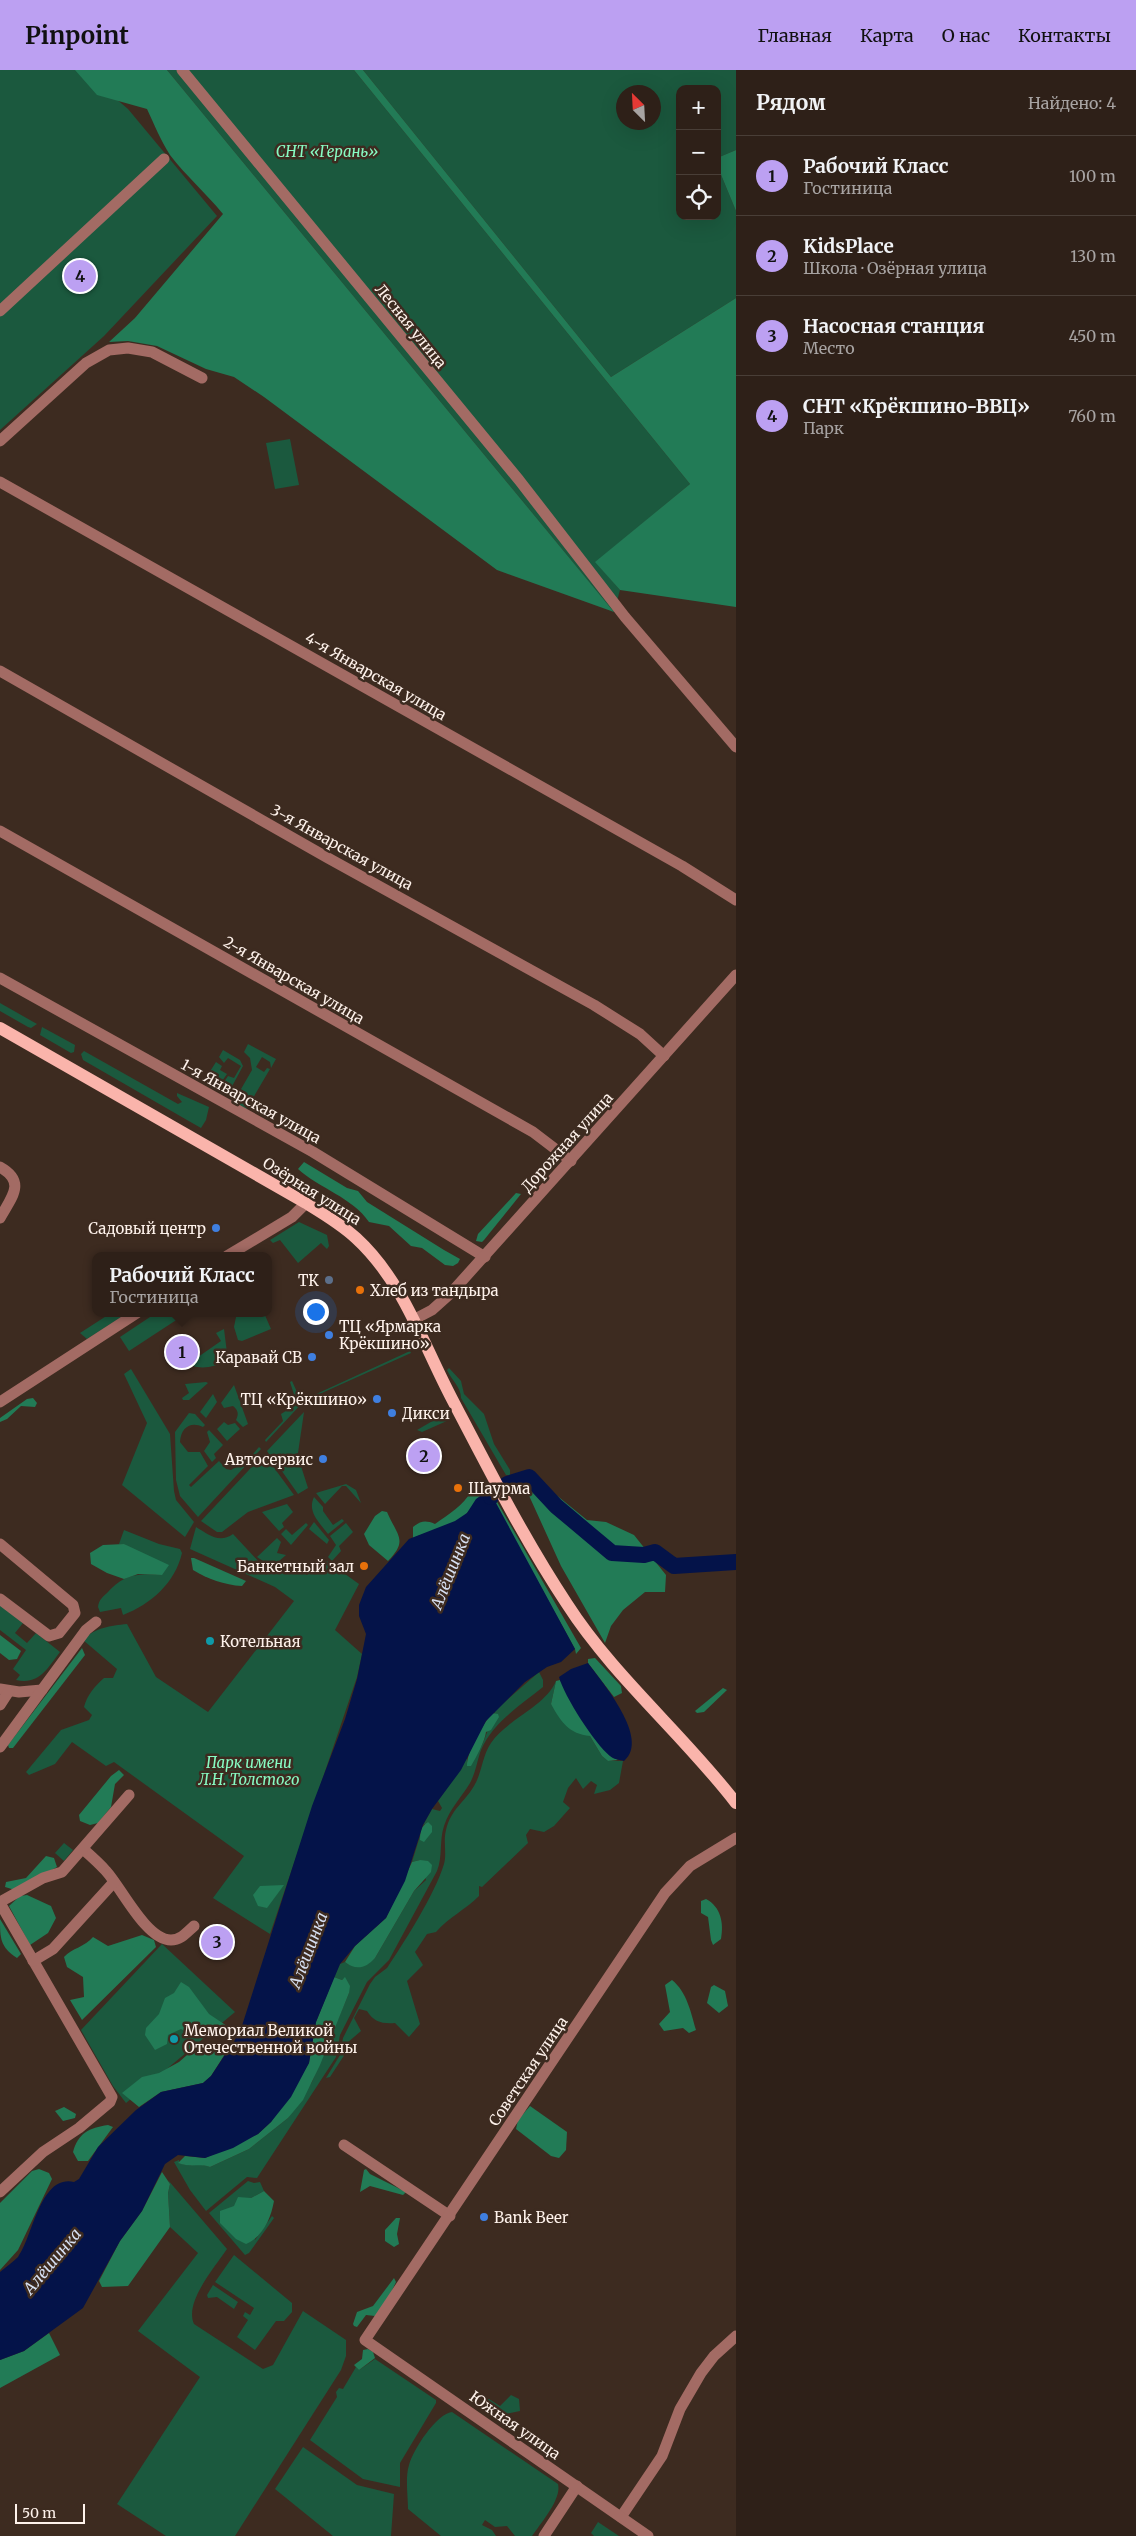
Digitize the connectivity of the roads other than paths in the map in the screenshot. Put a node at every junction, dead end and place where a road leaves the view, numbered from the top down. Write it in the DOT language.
graph roads {
  1 [pos="182,70"];
  2 [pos="164,159"];
  3 [pos="0,311"];
  4 [pos="202,378"];
  5 [pos="0,441"];
  6 [pos="0,482"];
  7 [pos="0,671"];
  8 [pos="736,747"];
  9 [pos="0,831"];
  10 [pos="736,900"];
  11 [pos="736,975"];
  12 [pos="0,978"];
  13 [pos="0,1028"];
  14 [pos="664,1056"];
  15 [pos="570,1160"];
  16 [pos="0,1167"];
  17 [pos="306,1203"];
  18 [pos="0,1218"];
  19 [pos="234,1252"];
  20 [pos="485,1257"];
  21 [pos="131,1317"];
  22 [pos="414,1320"];
  23 [pos="0,1402"];
  24 [pos="0,1544"];
  25 [pos="0,1599"];
  26 [pos="96,1622"];
  27 [pos="5,1690"];
  28 [pos="42,1690"];
  29 [pos="0,1705"];
  30 [pos="0,1747"];
  31 [pos="129,1795"];
  32 [pos="736,1803"];
  33 [pos="736,1838"];
  34 [pos="83,1849"];
  35 [pos="114,1882"];
  36 [pos="0,1902"];
  37 [pos="194,1926"];
  38 [pos="32,1961"];
  39 [pos="344,2145"];
  40 [pos="0,2192"];
  41 [pos="450,2216"];
  42 [pos="736,2336"];
  43 [pos="365,2340"];
  44 [pos="577,2486"];
  45 [pos="621,2517"];
  46 [pos="544,2536"];
  47 [pos="648,2536"];
  1 -- 8 [label="street, Лесная улица"];
  2 -- 3 [label="street"];
  4 -- 5 [label="street"];
  6 -- 10 [label="street, 4-я Январская улица"];
  7 -- 14 [label="street, 3-я Январская улица"];
  9 -- 15 [label="street, 2-я Январская улица"];
  11 -- 14 [label="street, Дорожная улица"];
  12 -- 20 [label="street, 1-я Январская улица"];
  13 -- 17 [label="main road, Озёрная улица"];
  14 -- 15 [label="street, Дорожная улица"];
  15 -- 20 [label="street, Дорожная улица"];
  16 -- 18 [label="street"];
  17 -- 19 [label="street"];
  17 -- 22 [label="main road, Озёрная улица"];
  20 -- 22 [label="street, Дорожная улица"];
  21 -- 23 [label="street"];
  22 -- 32 [label="main road, Озёрная улица"];
  24 -- 25 [label="street"];
  26 -- 28 [label="street"];
  27 -- 28 [label="street"];
  27 -- 29 [label="street"];
  28 -- 30 [label="street"];
  31 -- 34 [label="street"];
  33 -- 41 [label="street, Советская улица"];
  34 -- 35 [label="street"];
  34 -- 36 [label="street"];
  35 -- 37 [label="street"];
  35 -- 38 [label="street"];
  36 -- 38 [label="street"];
  38 -- 40 [label="street"];
  39 -- 41 [label="street"];
  41 -- 43 [label="street, Советская улица"];
  42 -- 45 [label="street"];
  43 -- 44 [label="street, Южная улица"];
  44 -- 45 [label="street, Южная улица"];
  44 -- 46 [label="street"];
  45 -- 47 [label="street, Южная улица"];
}
